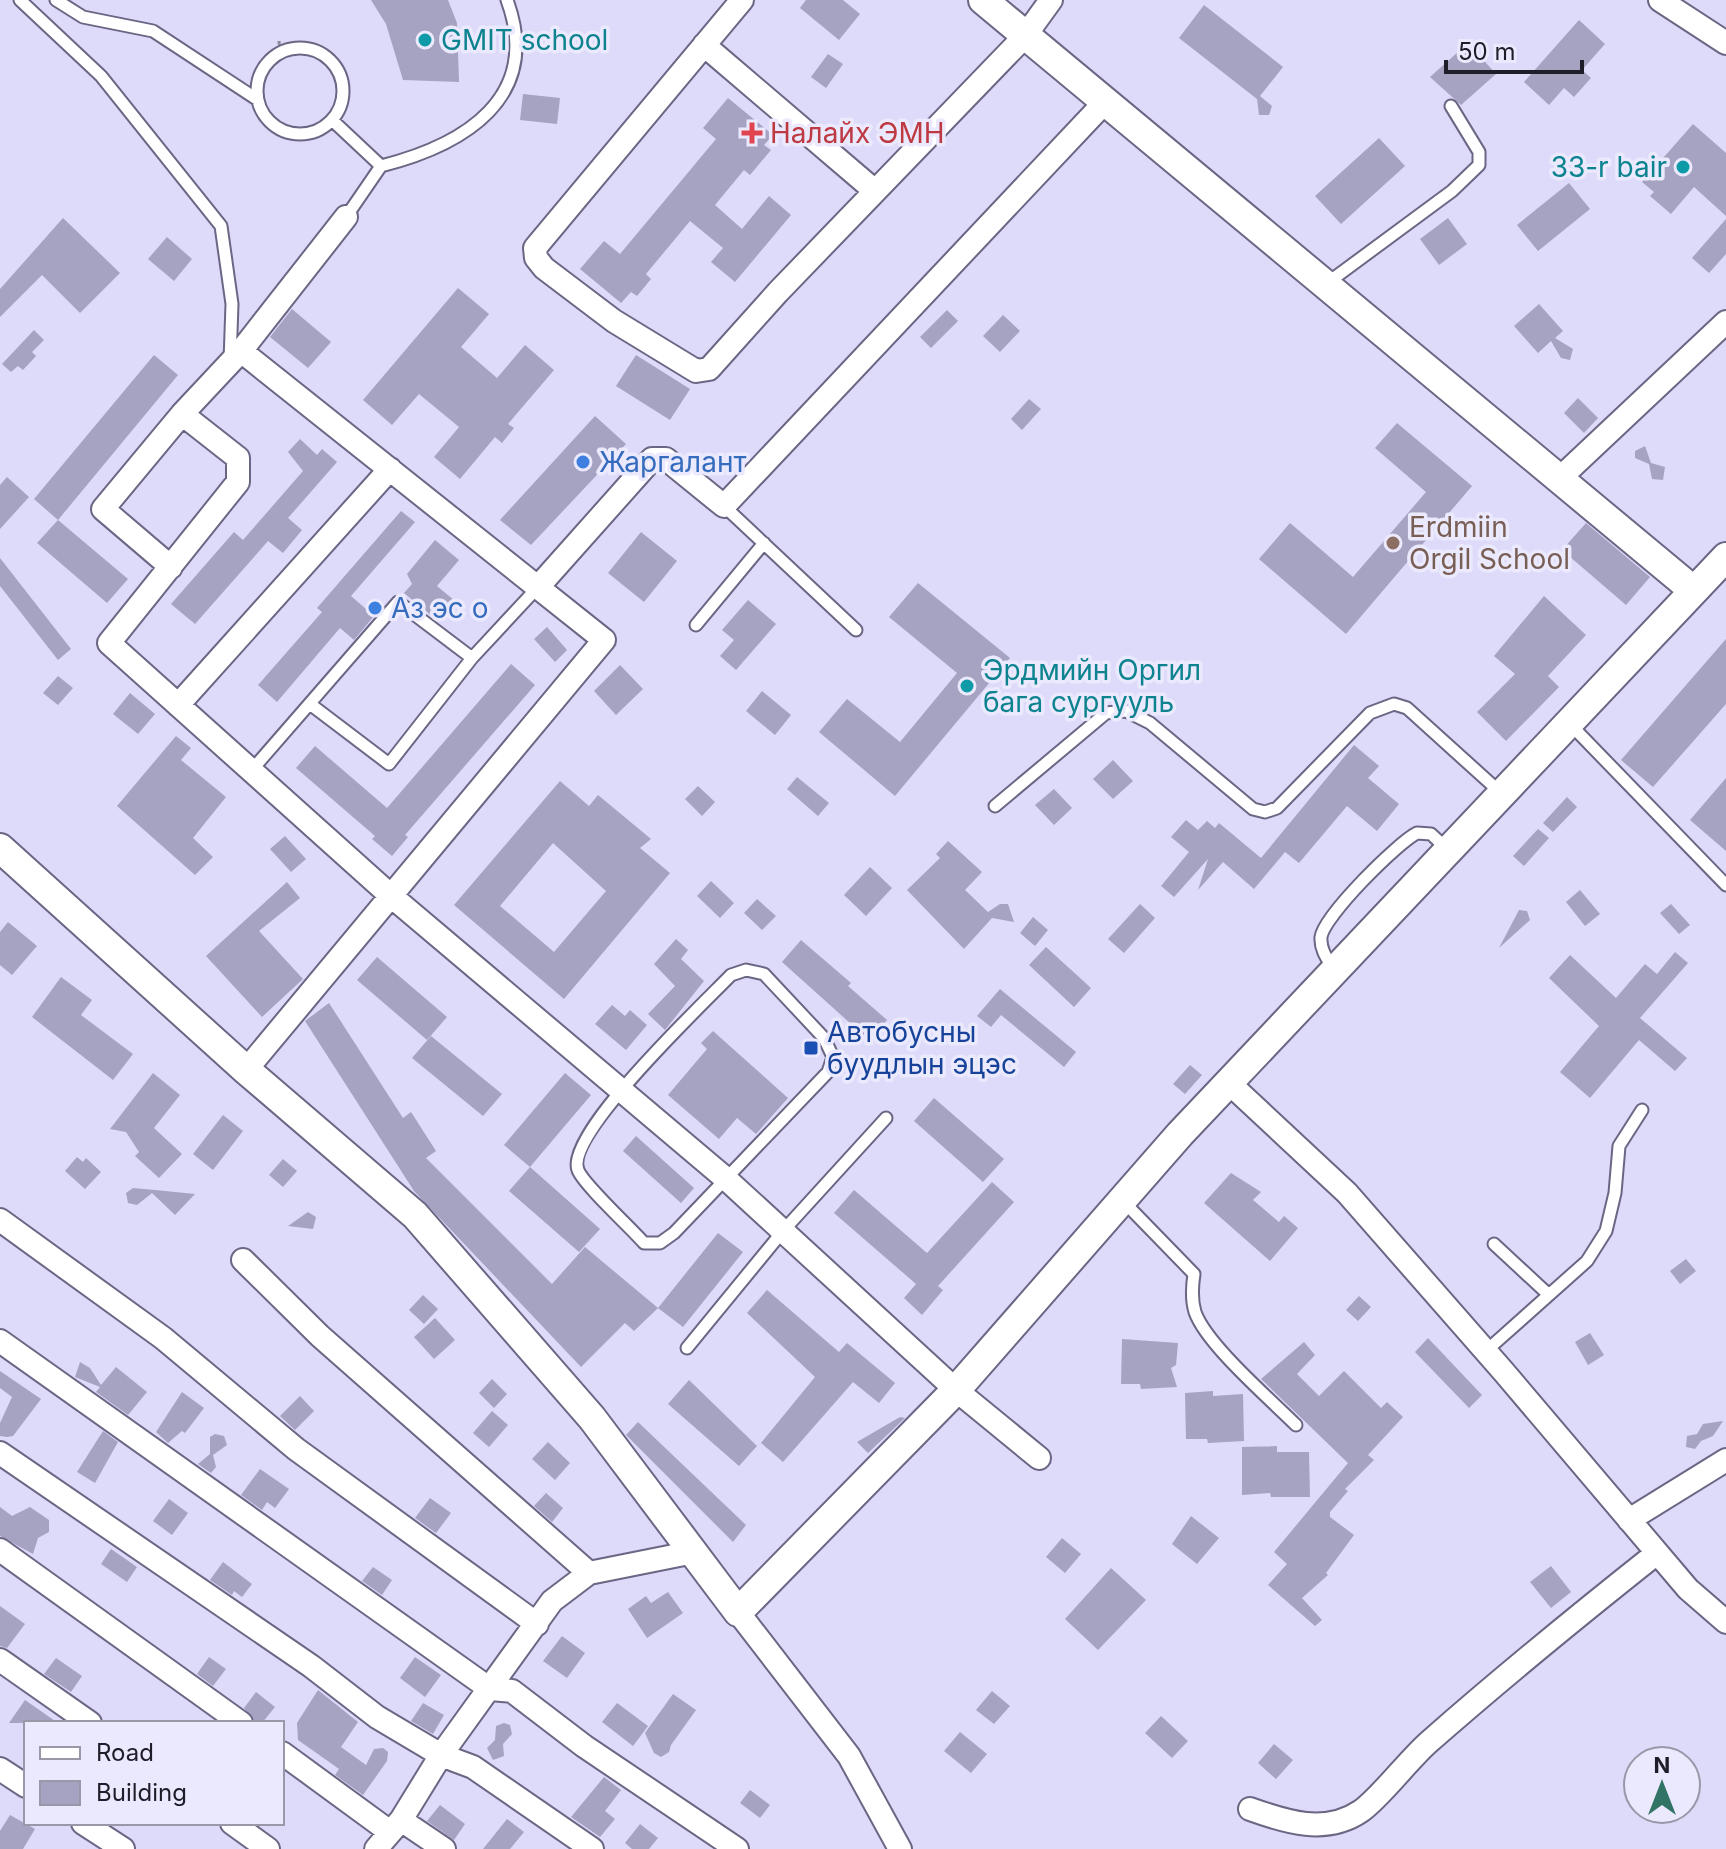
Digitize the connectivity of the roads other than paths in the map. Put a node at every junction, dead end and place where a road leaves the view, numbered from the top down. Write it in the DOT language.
graph roads {
  1 [pos="20,0"];
  2 [pos="56,0"];
  3 [pos="507,0"];
  4 [pos="742,0"];
  5 [pos="983,0"];
  6 [pos="1051,0"];
  7 [pos="1660,0"];
  8 [pos="1025,36"];
  9 [pos="1726,43"];
  10 [pos="704,45"];
  11 [pos="258,100"];
  12 [pos="1105,102"];
  13 [pos="1451,106"];
  14 [pos="332,120"];
  15 [pos="381,166"];
  16 [pos="875,191"];
  17 [pos="346,217"];
  18 [pos="1325,285"];
  19 [pos="1726,322"];
  20 [pos="236,357"];
  21 [pos="182,414"];
  22 [pos="390,469"];
  23 [pos="1559,479"];
  24 [pos="724,506"];
  25 [pos="764,543"];
  26 [pos="1726,557"];
  27 [pos="171,567"];
  28 [pos="538,587"];
  29 [pos="1693,590"];
  30 [pos="696,625"];
  31 [pos="856,630"];
  32 [pos="472,658"];
  33 [pos="310,704"];
  34 [pos="178,705"];
  35 [pos="1569,722"];
  36 [pos="251,771"];
  37 [pos="1501,794"];
  38 [pos="995,806"];
  39 [pos="0,848"];
  40 [pos="1448,850"];
  41 [pos="1726,885"];
  42 [pos="390,895"];
  43 [pos="1335,971"];
  44 [pos="246,1070"];
  45 [pos="1229,1083"];
  46 [pos="621,1090"];
  47 [pos="1642,1110"];
  48 [pos="886,1118"];
  49 [pos="725,1178"];
  50 [pos="1123,1200"];
  51 [pos="0,1220"];
  52 [pos="783,1231"];
  53 [pos="1494,1244"];
  54 [pos="243,1260"];
  55 [pos="1549,1295"];
  56 [pos="0,1341"];
  57 [pos="687,1348"];
  58 [pos="1486,1351"];
  59 [pos="956,1390"];
  60 [pos="1296,1425"];
  61 [pos="0,1453"];
  62 [pos="1039,1458"];
  63 [pos="1726,1460"];
  64 [pos="1629,1520"];
  65 [pos="0,1550"];
  66 [pos="694,1552"];
  67 [pos="1657,1553"];
  68 [pos="589,1573"];
  69 [pos="738,1612"];
  70 [pos="1726,1622"];
  71 [pos="537,1624"];
  72 [pos="0,1660"];
  73 [pos="490,1689"];
  74 [pos="87,1721"];
  75 [pos="238,1721"];
  76 [pos="284,1755"];
  77 [pos="441,1755"];
  78 [pos="0,1769"];
  79 [pos="24,1785"];
  80 [pos="1250,1809"];
  81 [pos="86,1825"];
  82 [pos="235,1825"];
  83 [pos="389,1834"];
  84 [pos="123,1849"];
  85 [pos="268,1849"];
  86 [pos="444,1849"];
  87 [pos="592,1849"];
  88 [pos="737,1849"];
  89 [pos="900,1849"];
  1 -- 20 [label="lane"];
  2 -- 11 [label="lane"];
  3 -- 15 [label="lane"];
  4 -- 10 [label="street"];
  5 -- 8 [label="street"];
  6 -- 8 [label="street"];
  7 -- 9 [label="street"];
  8 -- 12 [label="street"];
  8 -- 16 [label="street"];
  10 -- 16 [label="street"];
  10 -- 16 [label="street"];
  11 -- 14 [label="lane"];
  11 -- 14 [label="lane"];
  12 -- 18 [label="street"];
  12 -- 24 [label="street"];
  13 -- 18 [label="lane"];
  14 -- 15 [label="lane"];
  15 -- 17 [label="lane"];
  17 -- 20 [label="street"];
  18 -- 23 [label="street"];
  19 -- 23 [label="street"];
  20 -- 21 [label="street"];
  20 -- 22 [label="street"];
  21 -- 27 [label="street"];
  21 -- 27 [label="street"];
  22 -- 28 [label="street"];
  22 -- 34 [label="street"];
  23 -- 29 [label="street"];
  24 -- 25 [label="lane"];
  24 -- 28 [label="street"];
  25 -- 30 [label="lane"];
  25 -- 31 [label="lane"];
  26 -- 29 [label="street"];
  27 -- 34 [label="street"];
  28 -- 32 [label="lane"];
  28 -- 42 [label="street"];
  29 -- 35 [label="street"];
  32 -- 33 [label="lane"];
  32 -- 33 [label="lane"];
  33 -- 36 [label="lane"];
  34 -- 36 [label="street"];
  35 -- 37 [label="street"];
  35 -- 41 [label="lane"];
  36 -- 42 [label="street"];
  37 -- 38 [label="lane"];
  37 -- 40 [label="street"];
  39 -- 44 [label="street"];
  40 -- 43 [label="street"];
  40 -- 43 [label="lane"];
  42 -- 44 [label="street"];
  42 -- 46 [label="street"];
  43 -- 45 [label="street"];
  44 -- 66 [label="street"];
  45 -- 50 [label="street"];
  45 -- 58 [label="street"];
  46 -- 49 [label="street"];
  46 -- 49 [label="lane"];
  46 -- 49 [label="lane"];
  47 -- 55 [label="lane"];
  48 -- 52 [label="lane"];
  49 -- 52 [label="street"];
  50 -- 59 [label="street"];
  50 -- 60 [label="lane"];
  51 -- 71 [label="street"];
  52 -- 57 [label="lane"];
  52 -- 59 [label="street"];
  53 -- 55 [label="lane"];
  54 -- 68 [label="street"];
  55 -- 58 [label="lane"];
  56 -- 73 [label="street"];
  58 -- 64 [label="street"];
  59 -- 62 [label="street"];
  59 -- 69 [label="street"];
  61 -- 77 [label="street"];
  63 -- 64 [label="street"];
  64 -- 67 [label="street"];
  65 -- 75 [label="street"];
  66 -- 68 [label="street"];
  66 -- 69 [label="street"];
  67 -- 70 [label="street"];
  67 -- 80 [label="street"];
  68 -- 71 [label="street"];
  69 -- 89 [label="street"];
  71 -- 73 [label="street"];
  72 -- 74 [label="street"];
  73 -- 77 [label="street"];
  73 -- 88 [label="street"];
  76 -- 83 [label="street"];
  77 -- 83 [label="street"];
  77 -- 87 [label="street"];
  78 -- 79 [label="street"];
  81 -- 84 [label="street"];
  82 -- 85 [label="street"];
  83 -- 86 [label="street"];
}
